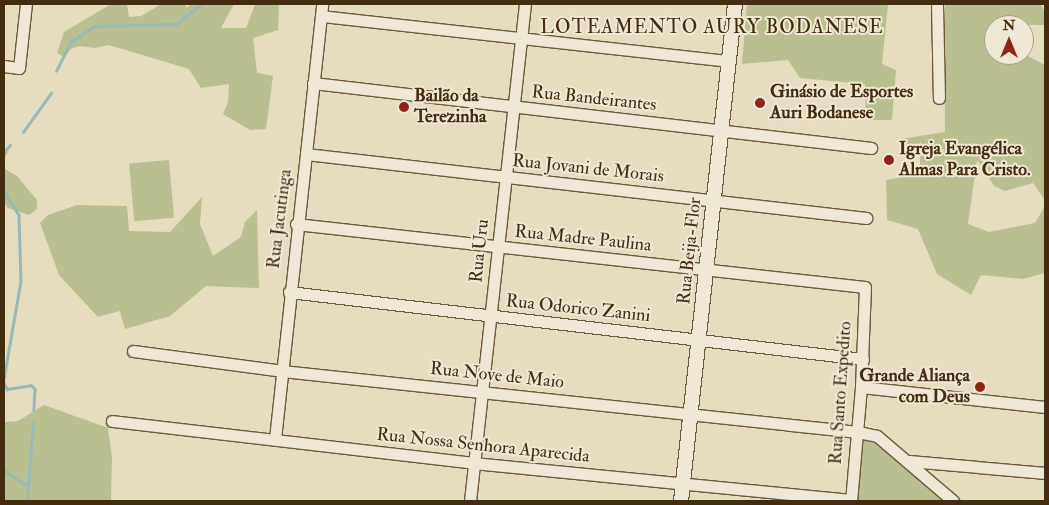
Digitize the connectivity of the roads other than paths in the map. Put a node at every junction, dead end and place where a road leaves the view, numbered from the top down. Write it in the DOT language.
graph roads {
  1 [pos="26,4"];
  2 [pos="322,4"];
  3 [pos="525,4"];
  4 [pos="735,4"];
  5 [pos="937,4"];
  6 [pos="320,16"];
  7 [pos="521,38"];
  8 [pos="729,61"];
  9 [pos="4,66"];
  10 [pos="313,83"];
  11 [pos="939,98"];
  12 [pos="514,108"];
  13 [pos="722,130"];
  14 [pos="871,148"];
  15 [pos="306,154"];
  16 [pos="505,178"];
  17 [pos="714,200"];
  18 [pos="866,218"];
  19 [pos="296,224"];
  20 [pos="498,247"];
  21 [pos="707,270"];
  22 [pos="865,287"];
  23 [pos="289,292"];
  24 [pos="490,317"];
  25 [pos="700,341"];
  26 [pos="133,351"];
  27 [pos="863,359"];
  28 [pos="282,371"];
  29 [pos="861,387"];
  30 [pos="482,391"];
  31 [pos="1045,407"];
  32 [pos="691,415"];
  33 [pos="112,421"];
  34 [pos="858,432"];
  35 [pos="274,439"];
  36 [pos="909,461"];
  37 [pos="473,463"];
  38 [pos="1045,473"];
  39 [pos="683,485"];
  40 [pos="851,500"];
  41 [pos="470,501"];
  42 [pos="681,501"];
  43 [pos="954,501"];
  1 -- 9 [label="street"];
  2 -- 6 [label="street, Rua Jacutinga"];
  3 -- 7 [label="street, Rua Uru"];
  4 -- 8 [label="street, Rua Beija-Flor"];
  5 -- 11 [label="street"];
  6 -- 7 [label="street"];
  6 -- 10 [label="street, Rua Jacutinga"];
  7 -- 8 [label="street"];
  7 -- 12 [label="street, Rua Uru"];
  8 -- 13 [label="street, Rua Beija-Flor"];
  10 -- 12 [label="street, Rua Bandeirantes"];
  10 -- 15 [label="street, Rua Jacutinga"];
  12 -- 13 [label="street, Rua Bandeirantes"];
  12 -- 16 [label="street, Rua Uru"];
  13 -- 14 [label="street, Rua Bandeirantes"];
  13 -- 17 [label="street, Rua Beija-Flor"];
  15 -- 16 [label="street, Rua Jovani de Morais"];
  15 -- 19 [label="street, Rua Jacutinga"];
  16 -- 17 [label="street, Rua Jovani de Morais"];
  16 -- 20 [label="street, Rua Uru"];
  17 -- 18 [label="street, Rua Jovani de Morais"];
  17 -- 21 [label="street, Rua Beija-Flor"];
  19 -- 20 [label="street, Rua Madre Paulina"];
  19 -- 23 [label="street, Rua Jacutinga"];
  20 -- 21 [label="street, Rua Madre Paulina"];
  20 -- 24 [label="street, Rua Uru"];
  21 -- 22 [label="street, Rua Madre Paulina"];
  21 -- 25 [label="street, Rua Beija-Flor"];
  22 -- 27 [label="street, Rua Santo Expedito"];
  23 -- 24 [label="street, Rua Odorico Zanini"];
  23 -- 28 [label="street, Rua Jacutinga"];
  24 -- 25 [label="street, Rua Odorico Zanini"];
  24 -- 30 [label="street, Rua Uru"];
  25 -- 27 [label="street, Rua Odorico Zanini"];
  25 -- 32 [label="street, Rua Beija-Flor"];
  26 -- 28 [label="street, Rua Nove de Maio"];
  27 -- 29 [label="street, Rua Santo Expedito"];
  28 -- 30 [label="street, Rua Nove de Maio"];
  28 -- 35 [label="street, Rua Jacutinga"];
  29 -- 31 [label="street"];
  29 -- 34 [label="street, Rua Santo Expedito"];
  30 -- 32 [label="street, Rua Nove de Maio"];
  30 -- 37 [label="street, Rua Uru"];
  32 -- 34 [label="street, Rua Nove de Maio"];
  32 -- 39 [label="street, Rua Beija-Flor"];
  33 -- 35 [label="street, Rua Nossa Senhora Aparecida"];
  34 -- 36 [label="street, Rua Nove de Maio"];
  34 -- 40 [label="street, Rua Santo Expedito"];
  35 -- 37 [label="street, Rua Nossa Senhora Aparecida"];
  36 -- 38 [label="street"];
  36 -- 43 [label="street, Rua Nove de Maio"];
  37 -- 39 [label="street, Rua Nossa Senhora Aparecida"];
  37 -- 41 [label="street, Rua Uru"];
  39 -- 40 [label="street, Rua Nossa Senhora Aparecida"];
  39 -- 42 [label="street, Rua Beija-Flor"];
}
